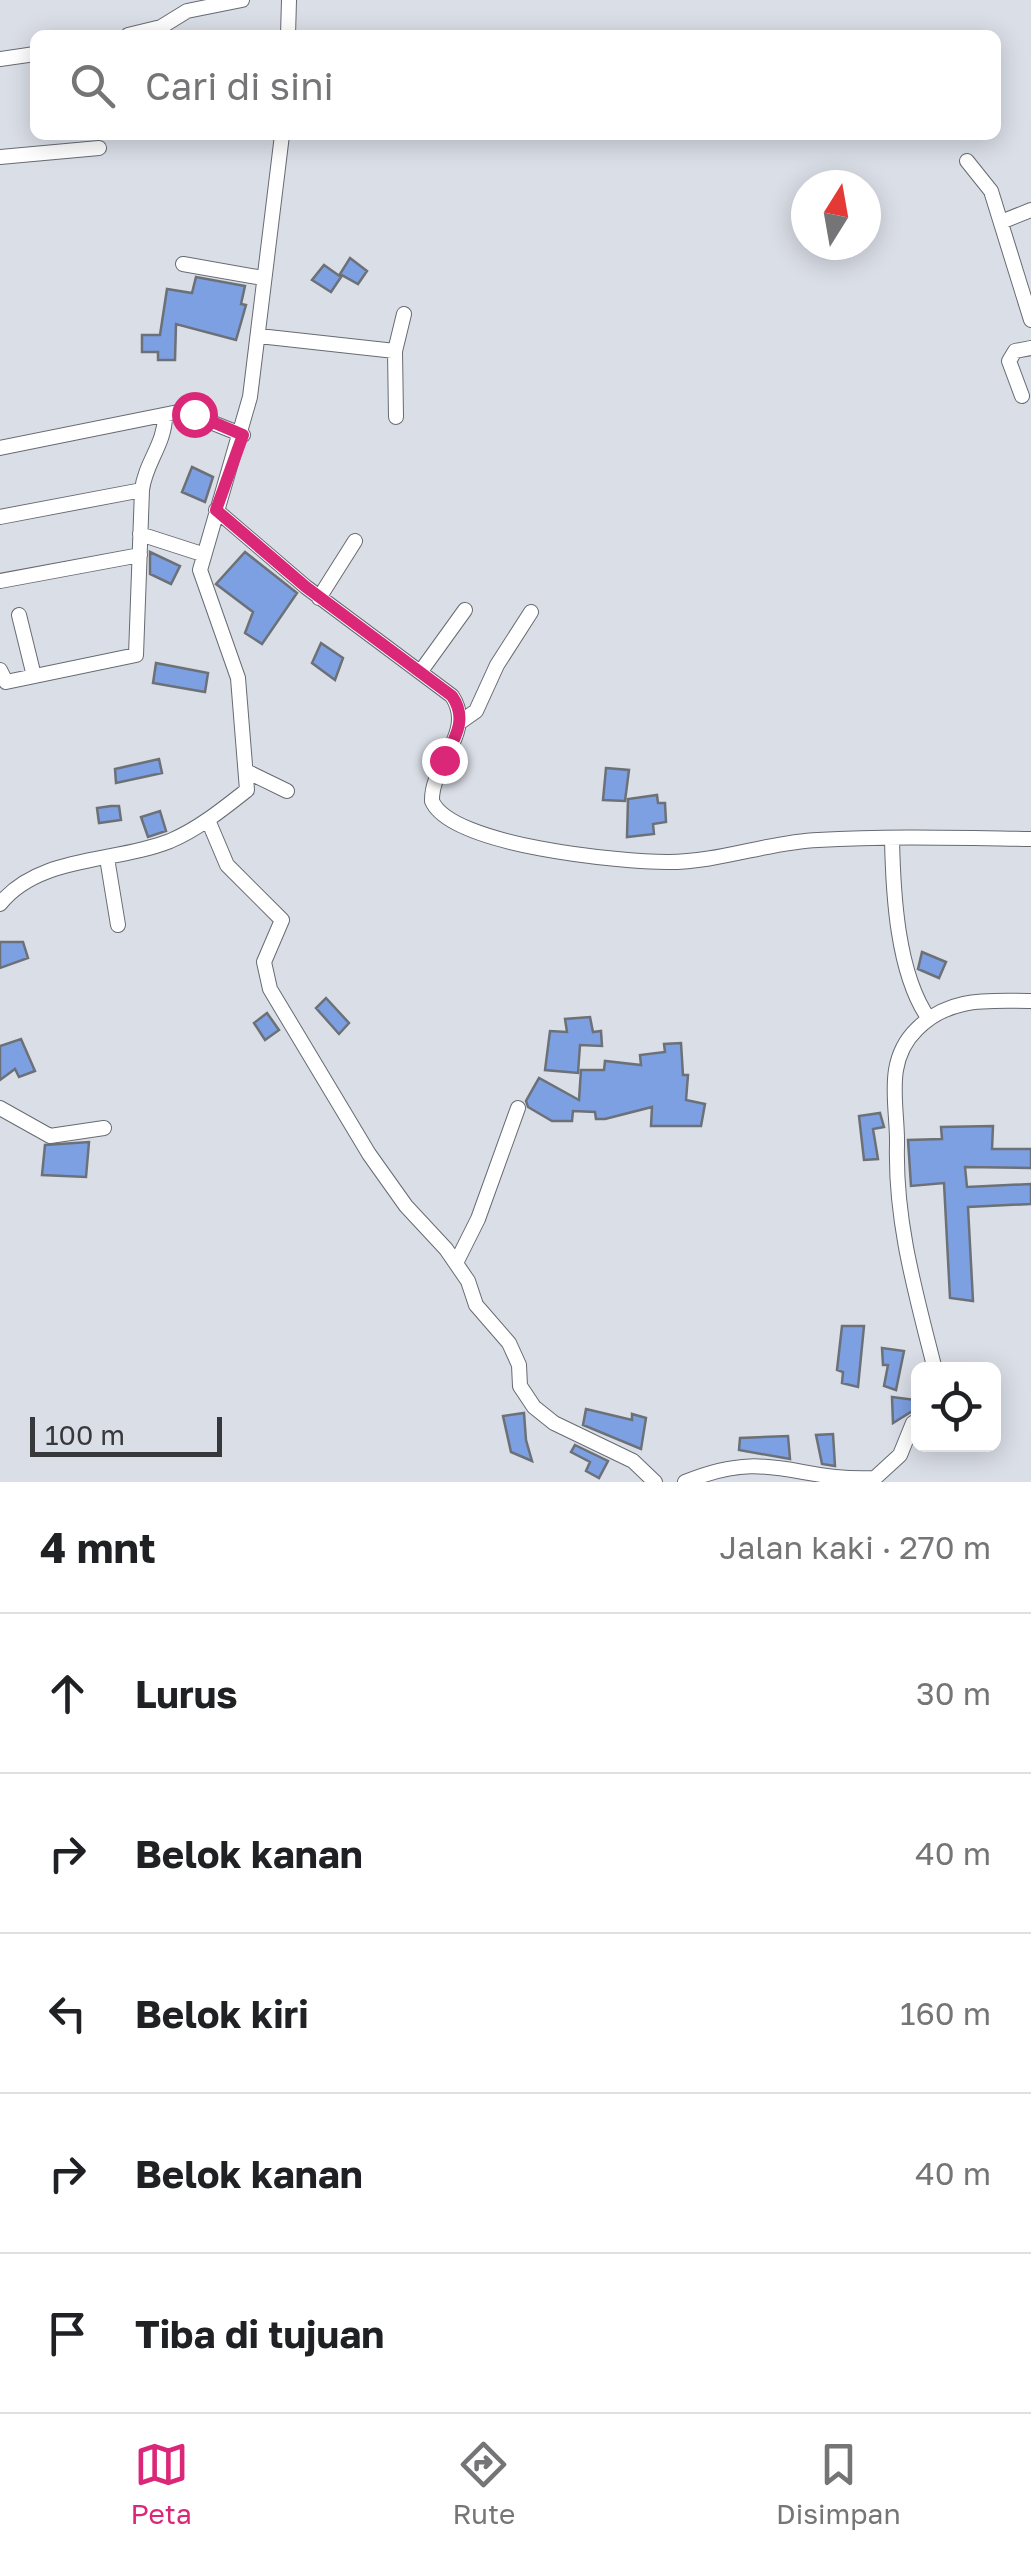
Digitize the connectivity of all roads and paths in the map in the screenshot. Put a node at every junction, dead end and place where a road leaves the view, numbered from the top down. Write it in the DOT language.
graph roads {
  1 [pos="242,0"];
  2 [pos="288,0"];
  3 [pos="149,30"];
  4 [pos="288,30"];
  5 [pos="30,55"];
  6 [pos="0,59"];
  7 [pos="281,140"];
  8 [pos="99,148"];
  9 [pos="0,157"];
  10 [pos="966,162"];
  11 [pos="1031,210"];
  12 [pos="1002,222"];
  13 [pos="183,264"];
  14 [pos="263,278"];
  15 [pos="404,314"];
  16 [pos="1031,320"];
  17 [pos="259,336"];
  18 [pos="1030,344"];
  19 [pos="395,352"];
  20 [pos="1022,396"];
  21 [pos="164,416"];
  22 [pos="396,417"];
  23 [pos="243,435"];
  24 [pos="0,448"];
  25 [pos="142,490"];
  26 [pos="216,510"];
  27 [pos="0,517"];
  28 [pos="140,534"];
  29 [pos="355,540"];
  30 [pos="202,554"];
  31 [pos="140,555"];
  32 [pos="0,581"];
  33 [pos="319,598"];
  34 [pos="464,610"];
  35 [pos="531,612"];
  36 [pos="18,615"];
  37 [pos="0,670"];
  38 [pos="421,671"];
  39 [pos="34,676"];
  40 [pos="459,723"];
  41 [pos="248,772"];
  42 [pos="287,791"];
  43 [pos="208,820"];
  44 [pos="892,838"];
  45 [pos="1031,839"];
  46 [pos="106,858"];
  47 [pos="0,904"];
  48 [pos="118,925"];
  49 [pos="1031,1001"];
  50 [pos="929,1018"];
  51 [pos="0,1108"];
  52 [pos="518,1108"];
  53 [pos="104,1128"];
  54 [pos="456,1263"];
  55 [pos="932,1362"];
  56 [pos="911,1427"];
  57 [pos="655,1482"];
  58 [pos="685,1482"];
  1 -- 3 [label="street"];
  2 -- 4 [label="street"];
  5 -- 6 [label="street"];
  7 -- 14 [label="street"];
  8 -- 9 [label="street"];
  10 -- 12 [label="street"];
  11 -- 12 [label="street"];
  12 -- 16 [label="street"];
  13 -- 14 [label="street"];
  14 -- 17 [label="street"];
  15 -- 19 [label="street"];
  17 -- 19 [label="street"];
  17 -- 23 [label="street"];
  18 -- 20 [label="street"];
  19 -- 22 [label="street"];
  21 -- 23 [label="street"];
  21 -- 24 [label="street"];
  21 -- 25 [label="street"];
  23 -- 26 [label="street"];
  25 -- 27 [label="street"];
  25 -- 28 [label="street"];
  26 -- 30 [label="street"];
  26 -- 33 [label="street"];
  28 -- 30 [label="street"];
  28 -- 31 [label="street"];
  29 -- 33 [label="street"];
  30 -- 41 [label="street"];
  31 -- 32 [label="street"];
  31 -- 39 [label="street"];
  33 -- 38 [label="street"];
  34 -- 38 [label="street"];
  35 -- 40 [label="street"];
  36 -- 39 [label="street"];
  37 -- 39 [label="street"];
  38 -- 40 [label="street"];
  40 -- 44 [label="street"];
  41 -- 42 [label="street"];
  41 -- 43 [label="street"];
  43 -- 46 [label="street"];
  43 -- 54 [label="street"];
  44 -- 45 [label="street"];
  44 -- 50 [label="street"];
  46 -- 47 [label="street"];
  46 -- 48 [label="street"];
  49 -- 50 [label="street"];
  50 -- 55 [label="street"];
  51 -- 53 [label="street"];
  52 -- 54 [label="street"];
  54 -- 57 [label="street"];
  56 -- 58 [label="street"];
}
